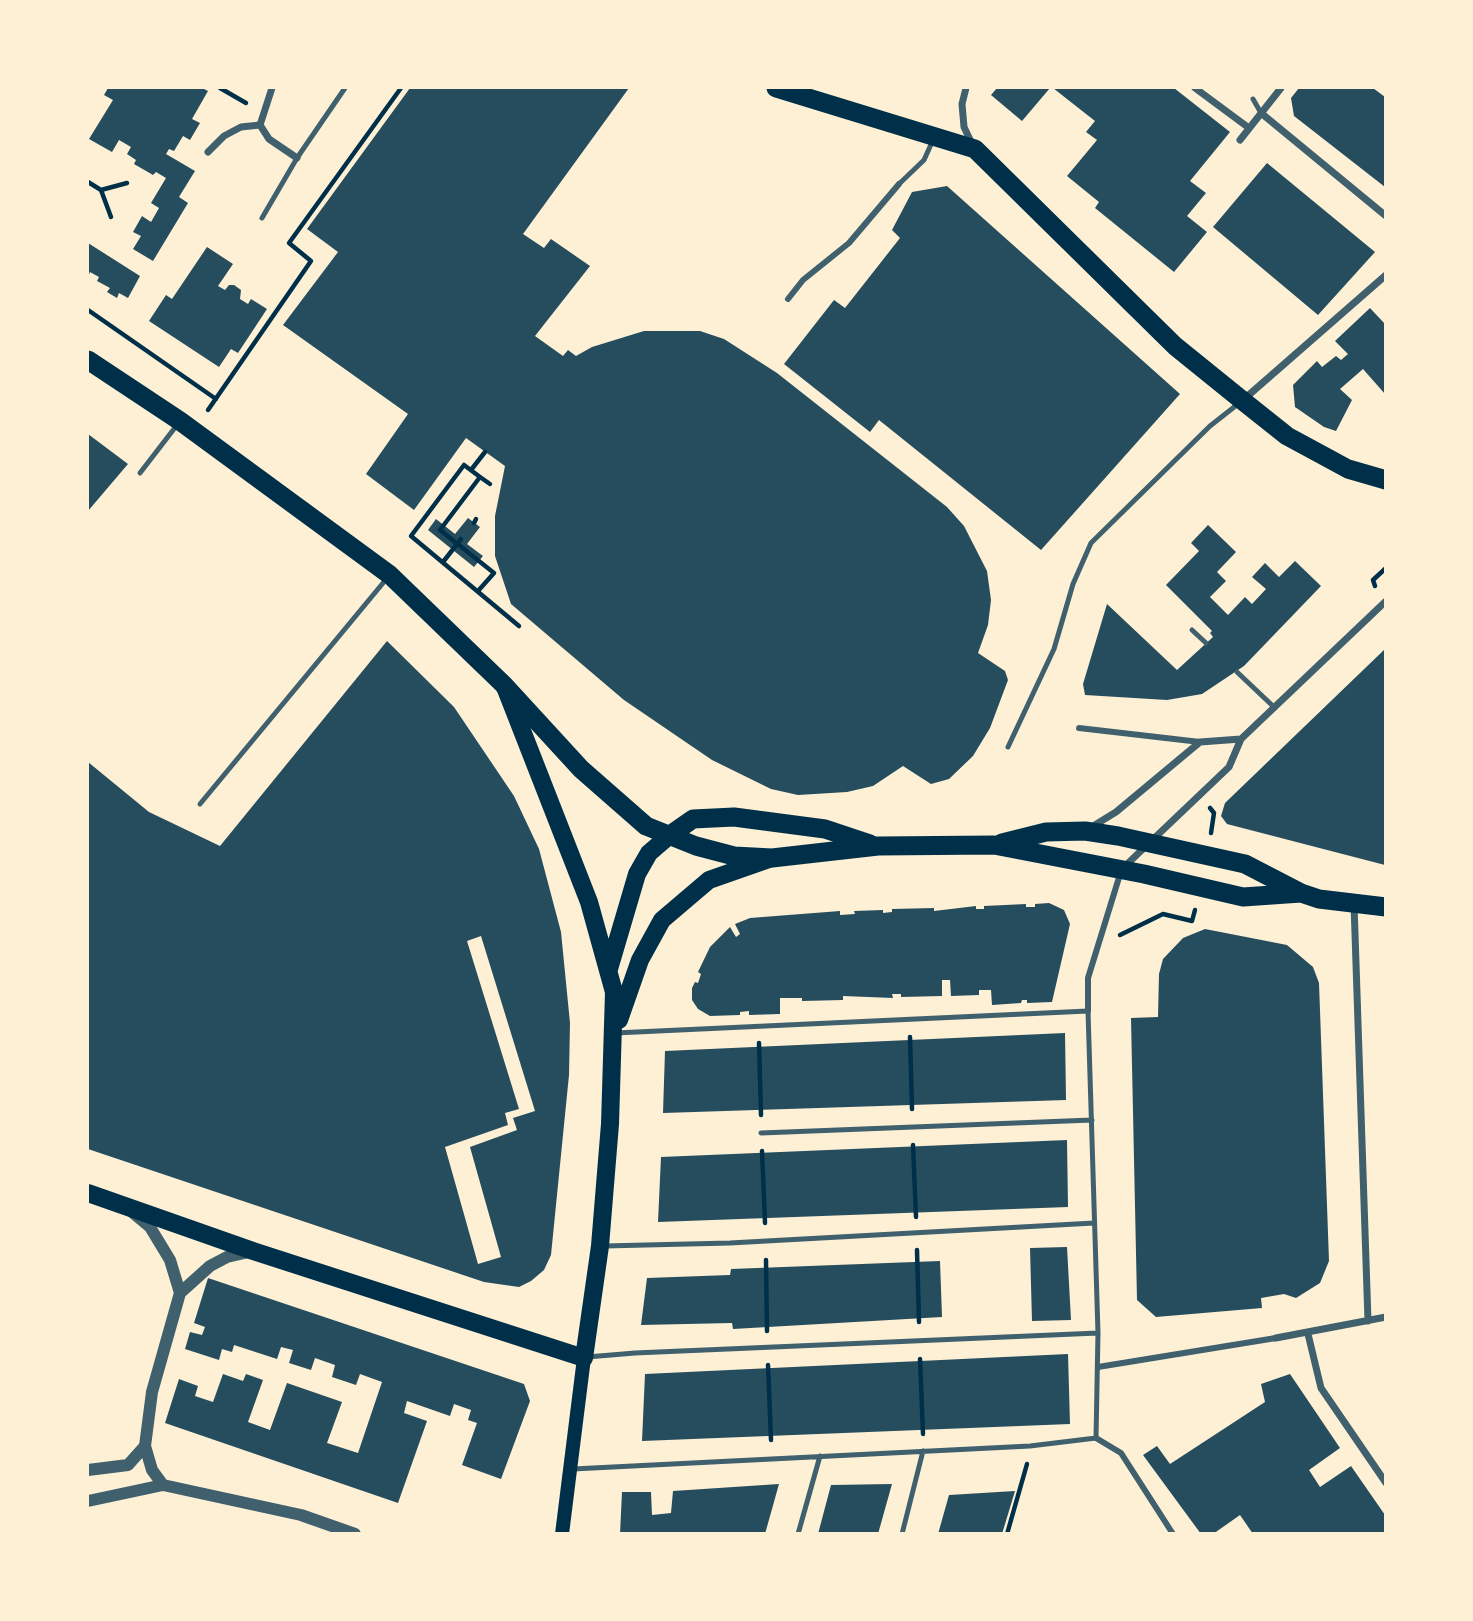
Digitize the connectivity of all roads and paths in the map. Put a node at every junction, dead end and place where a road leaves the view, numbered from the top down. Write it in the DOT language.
graph roads {
  1 [pos="220,88"];
  2 [pos="272,88"];
  3 [pos="345,88"];
  4 [pos="401,88"];
  5 [pos="776,88"];
  6 [pos="966,88"];
  7 [pos="1195,88"];
  8 [pos="1281,88"];
  9 [pos="1253,100"];
  10 [pos="1261,113"];
  11 [pos="263,114"];
  12 [pos="260,125"];
  13 [pos="1249,128"];
  14 [pos="935,135"];
  15 [pos="1240,139"];
  16 [pos="975,149"];
  17 [pos="208,152"];
  18 [pos="297,158"];
  19 [pos="88,182"];
  20 [pos="127,183"];
  21 [pos="899,184"];
  22 [pos="101,190"];
  23 [pos="1385,216"];
  24 [pos="111,218"];
  25 [pos="262,218"];
  26 [pos="1385,275"];
  27 [pos="788,299"];
  28 [pos="88,310"];
  29 [pos="88,360"];
  30 [pos="216,399"];
  31 [pos="1243,401"];
  32 [pos="187,426"];
  33 [pos="485,452"];
  34 [pos="471,470"];
  35 [pos="141,473"];
  36 [pos="480,477"];
  37 [pos="1385,480"];
  38 [pos="490,484"];
  39 [pos="461,539"];
  40 [pos="443,562"];
  41 [pos="390,575"];
  42 [pos="478,591"];
  43 [pos="1385,601"];
  44 [pos="519,626"];
  45 [pos="1192,630"];
  46 [pos="1206,643"];
  47 [pos="1237,672"];
  48 [pos="503,684"];
  49 [pos="1275,708"];
  50 [pos="1079,728"];
  51 [pos="1241,739"];
  52 [pos="1200,742"];
  53 [pos="1008,747"];
  54 [pos="200,804"];
  55 [pos="1085,831"];
  56 [pos="670,835"];
  57 [pos="1151,843"];
  58 [pos="994,845"];
  59 [pos="878,846"];
  60 [pos="772,858"];
  61 [pos="1121,870"];
  62 [pos="1301,894"];
  63 [pos="1354,904"];
  64 [pos="1385,907"];
  65 [pos="609,969"];
  66 [pos="1088,1011"];
  67 [pos="615,1033"];
  68 [pos="1092,1120"];
  69 [pos="761,1133"];
  70 [pos="88,1193"];
  71 [pos="122,1204"];
  72 [pos="1094,1223"];
  73 [pos="600,1246"];
  74 [pos="253,1251"];
  75 [pos="180,1293"];
  76 [pos="1385,1317"];
  77 [pos="1368,1321"];
  78 [pos="1098,1333"];
  79 [pos="1308,1334"];
  80 [pos="1276,1338"];
  81 [pos="584,1358"];
  82 [pos="1098,1367"];
  83 [pos="1096,1438"];
  84 [pos="145,1446"];
  85 [pos="1030,1446"];
  86 [pos="923,1451"];
  87 [pos="820,1456"];
  88 [pos="571,1469"];
  89 [pos="88,1470"];
  90 [pos="1385,1483"];
  91 [pos="163,1485"];
  92 [pos="88,1501"];
  93 [pos="355,1534"];
  94 [pos="562,1534"];
  95 [pos="798,1534"];
  96 [pos="902,1534"];
  97 [pos="1007,1534"];
  98 [pos="1173,1534"];
  1 -- 11 [label="path"];
  2 -- 11 [label="street"];
  3 -- 18 [label="lane"];
  4 -- 30 [label="path"];
  5 -- 14 [label="highway"];
  6 -- 16 [label="street"];
  7 -- 13 [label="street"];
  8 -- 10 [label="street"];
  9 -- 10 [label="lane"];
  10 -- 13 [label="street"];
  10 -- 23 [label="street"];
  11 -- 12 [label="street"];
  12 -- 17 [label="street"];
  12 -- 18 [label="street"];
  13 -- 15 [label="street"];
  14 -- 16 [label="highway"];
  14 -- 21 [label="lane"];
  16 -- 31 [label="highway"];
  18 -- 25 [label="lane"];
  19 -- 22 [label="path"];
  20 -- 22 [label="path"];
  21 -- 27 [label="street"];
  22 -- 24 [label="path"];
  26 -- 31 [label="street"];
  28 -- 30 [label="path"];
  29 -- 32 [label="highway"];
  30 -- 32 [label="path"];
  31 -- 37 [label="highway"];
  31 -- 53 [label="lane"];
  32 -- 35 [label="lane"];
  32 -- 41 [label="highway"];
  33 -- 34 [label="path"];
  34 -- 36 [label="path"];
  34 -- 40 [label="path"];
  36 -- 38 [label="path"];
  36 -- 42 [label="path"];
  39 -- 40 [label="path"];
  40 -- 42 [label="path"];
  41 -- 48 [label="highway"];
  41 -- 54 [label="lane"];
  42 -- 44 [label="path"];
  43 -- 49 [label="street"];
  45 -- 46 [label="lane"];
  47 -- 49 [label="lane"];
  48 -- 56 [label="highway"];
  48 -- 65 [label="main road"];
  49 -- 51 [label="street"];
  50 -- 52 [label="street"];
  51 -- 52 [label="street"];
  51 -- 57 [label="street"];
  52 -- 55 [label="street"];
  55 -- 57 [label="highway"];
  55 -- 58 [label="highway"];
  56 -- 59 [label="highway"];
  56 -- 60 [label="highway"];
  56 -- 65 [label="main road"];
  57 -- 61 [label="street"];
  57 -- 62 [label="highway"];
  58 -- 59 [label="highway"];
  58 -- 61 [label="highway"];
  59 -- 60 [label="highway"];
  60 -- 67 [label="main road"];
  61 -- 62 [label="highway"];
  61 -- 66 [label="street"];
  62 -- 63 [label="highway"];
  63 -- 64 [label="highway"];
  63 -- 77 [label="street"];
  65 -- 67 [label="main road"];
  66 -- 67 [label="lane"];
  66 -- 68 [label="lane"];
  67 -- 73 [label="main road"];
  68 -- 69 [label="lane"];
  68 -- 72 [label="lane"];
  70 -- 71 [label="main road"];
  71 -- 74 [label="main road"];
  71 -- 75 [label="street"];
  72 -- 73 [label="lane"];
  72 -- 78 [label="lane"];
  73 -- 81 [label="main road"];
  74 -- 75 [label="street"];
  74 -- 81 [label="main road"];
  75 -- 84 [label="street"];
  76 -- 77 [label="street"];
  77 -- 79 [label="street"];
  78 -- 81 [label="lane"];
  78 -- 82 [label="lane"];
  79 -- 80 [label="street"];
  79 -- 90 [label="street"];
  80 -- 82 [label="street"];
  81 -- 88 [label="main road"];
  82 -- 83 [label="lane"];
  83 -- 85 [label="lane"];
  83 -- 98 [label="street"];
  84 -- 89 [label="street"];
  84 -- 91 [label="street"];
  85 -- 86 [label="lane"];
  85 -- 97 [label="path"];
  86 -- 87 [label="lane"];
  86 -- 96 [label="lane"];
  87 -- 88 [label="lane"];
  87 -- 95 [label="lane"];
  88 -- 94 [label="main road"];
  91 -- 92 [label="street"];
  91 -- 93 [label="street"];
}
